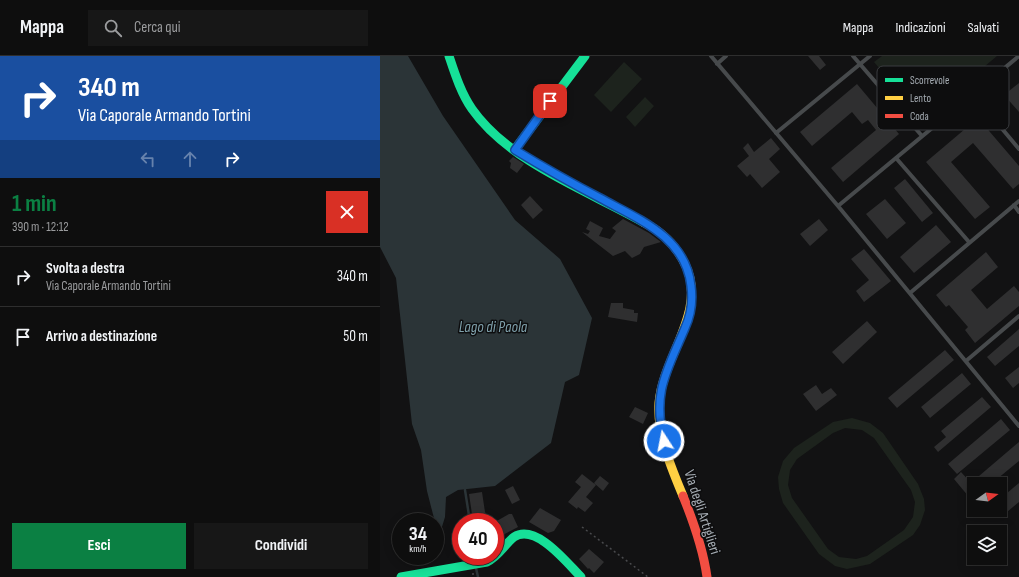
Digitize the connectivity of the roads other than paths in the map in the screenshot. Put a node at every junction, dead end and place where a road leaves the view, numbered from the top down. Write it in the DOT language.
graph roads {
  1 [pos="450,56"];
  2 [pos="585,56"];
  3 [pos="711,56"];
  4 [pos="726,56"];
  5 [pos="853,56"];
  6 [pos="870,56"];
  7 [pos="1019,56"];
  8 [pos="717,64"];
  9 [pos="860,64"];
  10 [pos="1007,66"];
  11 [pos="877,84"];
  12 [pos="917,130"];
  13 [pos="929,130"];
  14 [pos="1003,130"];
  15 [pos="776,132"];
  16 [pos="922,136"];
  17 [pos="1019,149"];
  18 [pos="515,150"];
  19 [pos="896,158"];
  20 [pos="1019,201"];
  21 [pos="1014,205"];
  22 [pos="838,206"];
  23 [pos="1019,212"];
  24 [pos="969,242"];
  25 [pos="910,293"];
  26 [pos="1019,316"];
  27 [pos="966,361"];
  28 [pos="1019,426"];
  29 [pos="401,577"];
  30 [pos="581,577"];
  31 [pos="707,577"];
  1 -- 18 [label="street, Via degli Artiglieri"];
  2 -- 18 [label="street"];
  3 -- 8 [label="lane"];
  4 -- 8 [label="lane"];
  5 -- 9 [label="lane"];
  6 -- 9 [label="lane"];
  7 -- 10 [label="lane"];
  8 -- 15 [label="lane"];
  9 -- 11 [label="lane"];
  9 -- 15 [label="lane"];
  12 -- 16 [label="lane"];
  13 -- 16 [label="lane"];
  14 -- 17 [label="lane"];
  15 -- 22 [label="lane"];
  16 -- 19 [label="lane"];
  18 -- 31 [label="street, Via degli Artiglieri"];
  19 -- 22 [label="lane"];
  19 -- 24 [label="lane"];
  20 -- 21 [label="lane"];
  21 -- 23 [label="lane"];
  21 -- 24 [label="lane"];
  22 -- 25 [label="lane"];
  24 -- 25 [label="lane"];
  25 -- 27 [label="lane"];
  26 -- 27 [label="lane"];
  27 -- 28 [label="lane"];
  29 -- 30 [label="street"];
}
